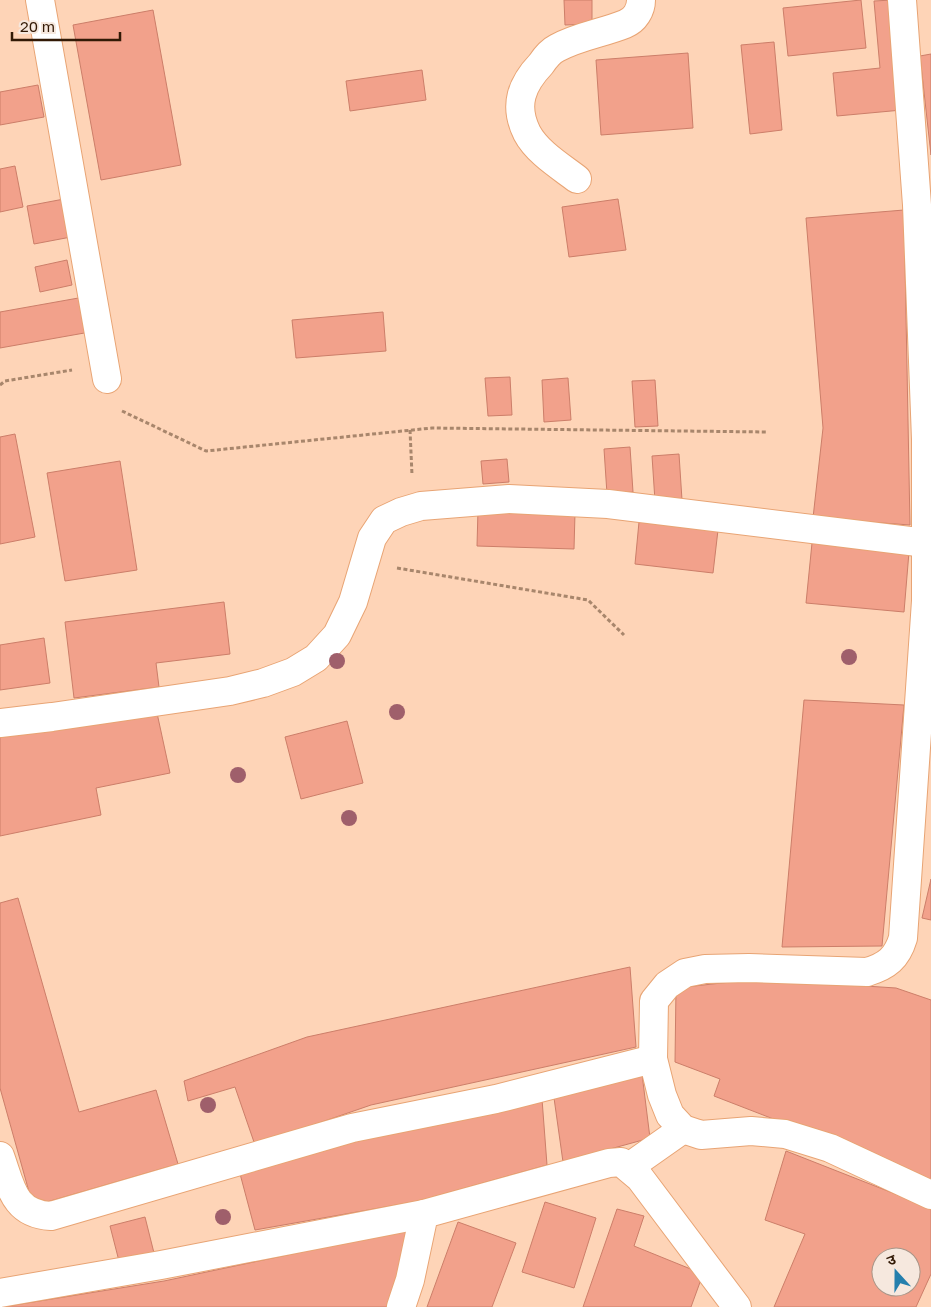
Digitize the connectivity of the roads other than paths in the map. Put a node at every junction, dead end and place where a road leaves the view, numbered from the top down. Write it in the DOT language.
graph roads {
  1 [pos="40,0"];
  2 [pos="641,0"];
  3 [pos="902,0"];
  4 [pos="577,179"];
  5 [pos="107,378"];
  6 [pos="926,543"];
  7 [pos="0,723"];
  8 [pos="653,1059"];
  9 [pos="684,1129"];
  10 [pos="0,1156"];
  11 [pos="628,1167"];
  12 [pos="931,1195"];
  13 [pos="424,1214"];
  14 [pos="0,1293"];
  15 [pos="401,1307"];
  16 [pos="737,1307"];
  1 -- 5 [label="street"];
  2 -- 4 [label="street"];
  3 -- 6 [label="street"];
  6 -- 7 [label="street"];
  6 -- 8 [label="street"];
  8 -- 9 [label="street"];
  8 -- 10 [label="street"];
  9 -- 11 [label="street"];
  9 -- 12 [label="street"];
  11 -- 13 [label="street"];
  11 -- 16 [label="street"];
  13 -- 14 [label="street"];
  13 -- 15 [label="street"];
}
